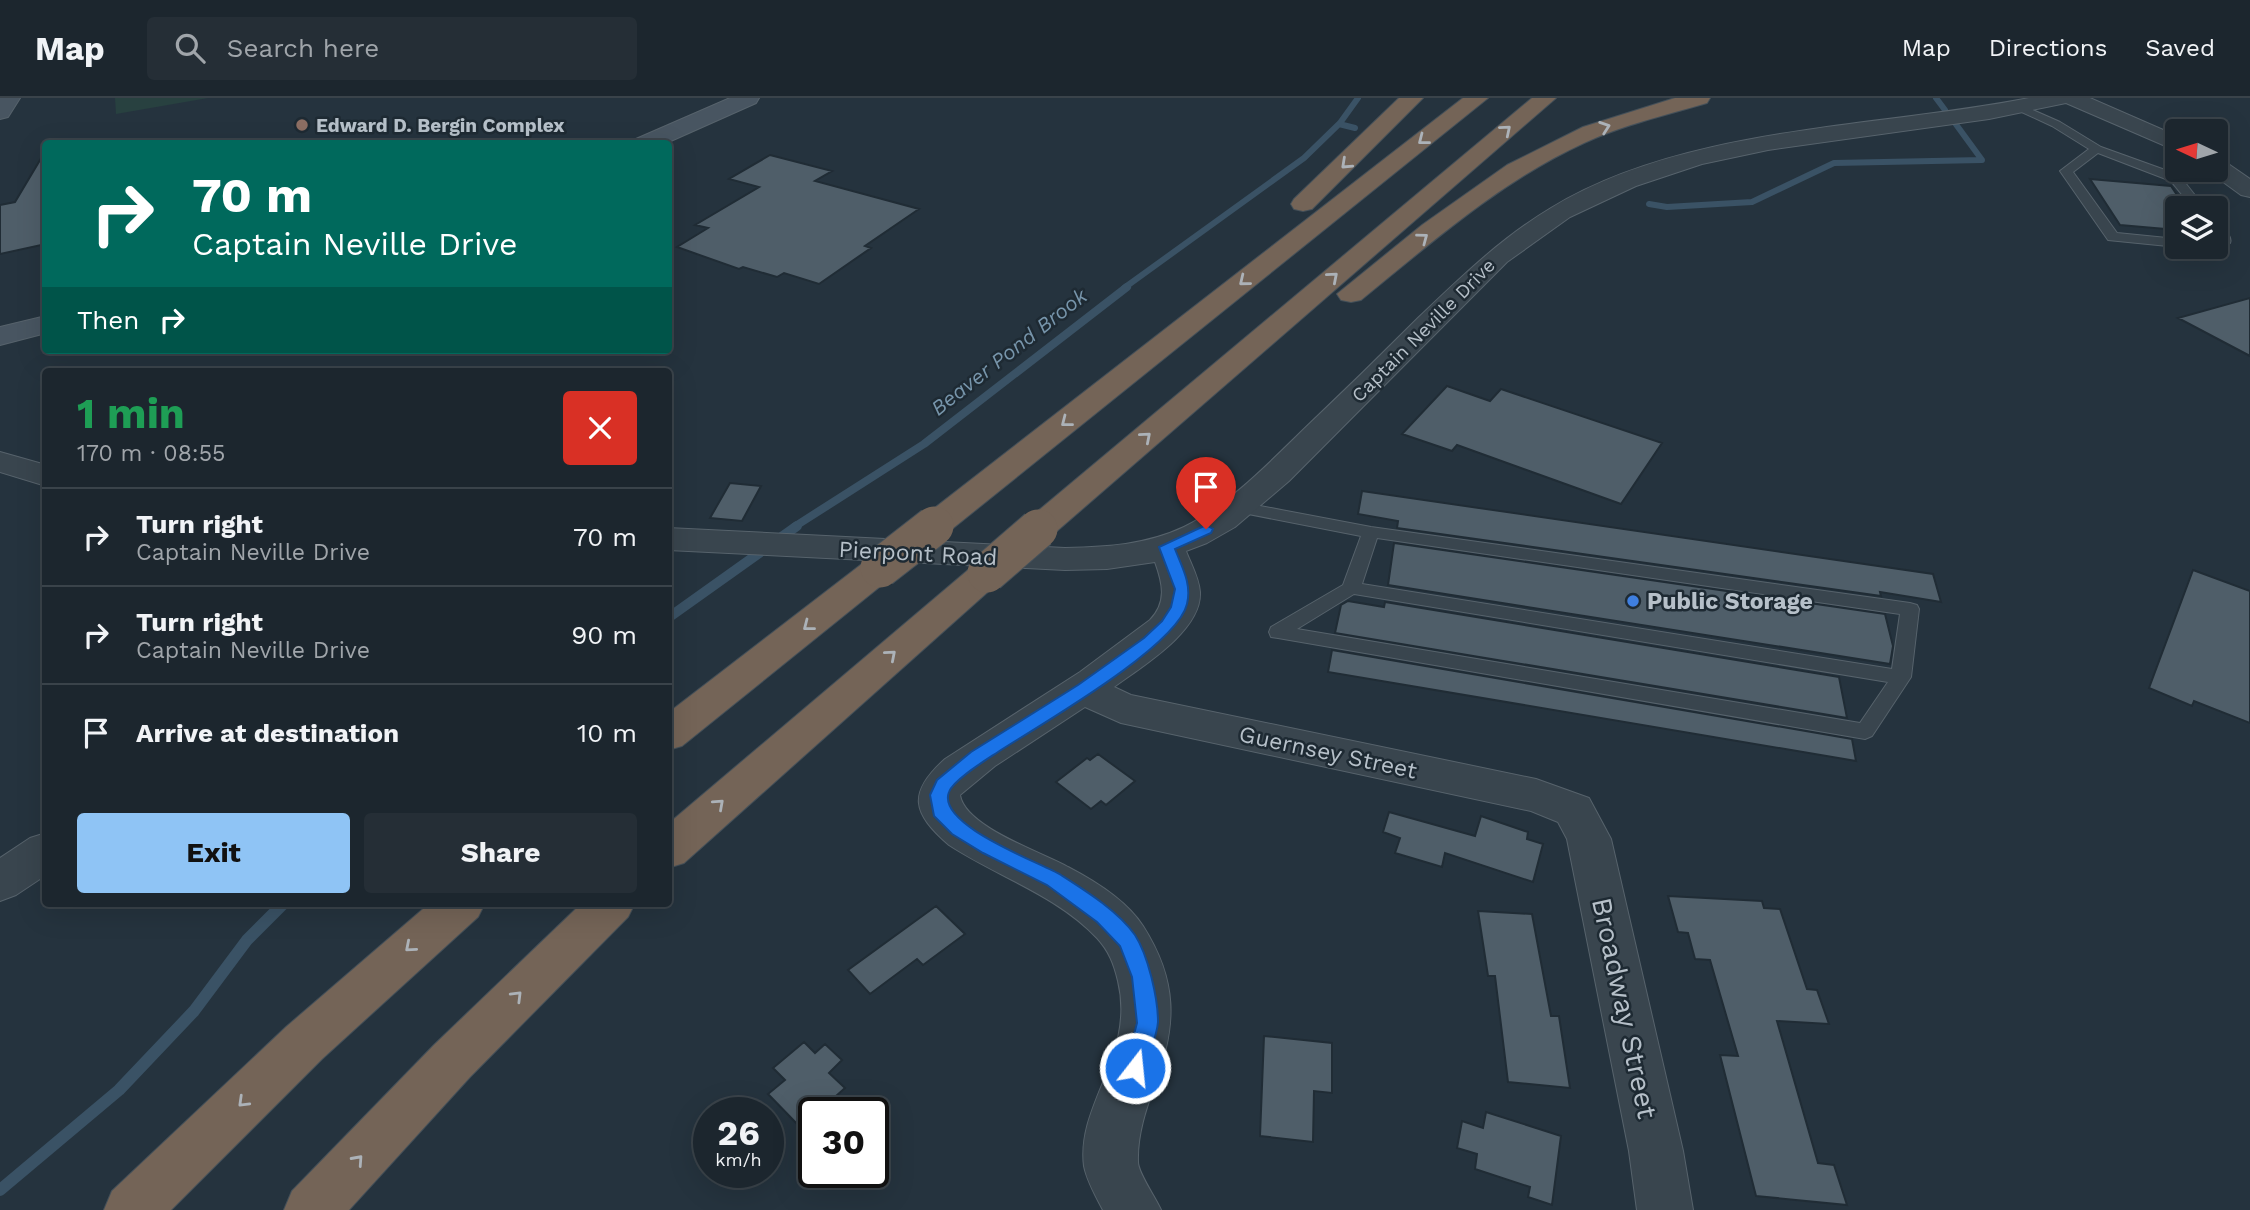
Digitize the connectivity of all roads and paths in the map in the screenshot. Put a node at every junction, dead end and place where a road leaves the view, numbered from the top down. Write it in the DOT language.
graph roads {
  1 [pos="9,98"];
  2 [pos="748,98"];
  3 [pos="1412,98"];
  4 [pos="1477,98"];
  5 [pos="1545,98"];
  6 [pos="1699,98"];
  7 [pos="2062,98"];
  8 [pos="2073,98"];
  9 [pos="2017,106"];
  10 [pos="0,112"];
  11 [pos="2165,139"];
  12 [pos="653,140"];
  13 [pos="2096,149"];
  14 [pos="2228,174"];
  15 [pos="2250,190"];
  16 [pos="2189,196"];
  17 [pos="2165,242"];
  18 [pos="1197,318"];
  19 [pos="42,325"];
  20 [pos="0,336"];
  21 [pos="1262,337"];
  22 [pos="0,462"];
  23 [pos="42,474"];
  24 [pos="1239,507"];
  25 [pos="1371,532"];
  26 [pos="672,539"];
  27 [pos="1167,547"];
  28 [pos="1351,588"];
  29 [pos="1901,677"];
  30 [pos="1083,689"];
  31 [pos="672,732"];
  32 [pos="1574,810"];
  33 [pos="672,846"];
  34 [pos="42,854"];
  35 [pos="0,882"];
  36 [pos="457,907"];
  37 [pos="608,907"];
  38 [pos="132,1210"];
  39 [pos="312,1210"];
  40 [pos="1133,1210"];
  41 [pos="1665,1210"];
  1 -- 10 [label="main road"];
  2 -- 12 [label="main road"];
  3 -- 18 [label="highway, one-way"];
  4 -- 18 [label="highway, one-way"];
  21 -- 5 [label="highway, one-way"];
  21 -- 6 [label="highway, one-way"];
  7 -- 9 [label="street, Captain Neville Drive"];
  8 -- 11 [label="street"];
  9 -- 13 [label="lane"];
  9 -- 24 [label="street, Captain Neville Drive"];
  13 -- 16 [label="lane"];
  13 -- 17 [label="lane"];
  14 -- 15 [label="street"];
  18 -- 31 [label="highway, one-way, bridge"];
  19 -- 20 [label="main road"];
  33 -- 21 [label="highway, one-way, bridge"];
  22 -- 23 [label="street"];
  24 -- 25 [label="lane"];
  24 -- 27 [label="street, Captain Neville Drive"];
  25 -- 28 [label="lane"];
  25 -- 29 [label="lane"];
  26 -- 27 [label="street, Pierpont Road"];
  27 -- 30 [label="street"];
  28 -- 29 [label="lane"];
  28 -- 29 [label="lane"];
  30 -- 32 [label="street, Guernsey Street"];
  30 -- 40 [label="street"];
  32 -- 41 [label="street, Broadway Street"];
  34 -- 35 [label="street"];
  36 -- 38 [label="highway, one-way"];
  39 -- 37 [label="highway, one-way"];
}
